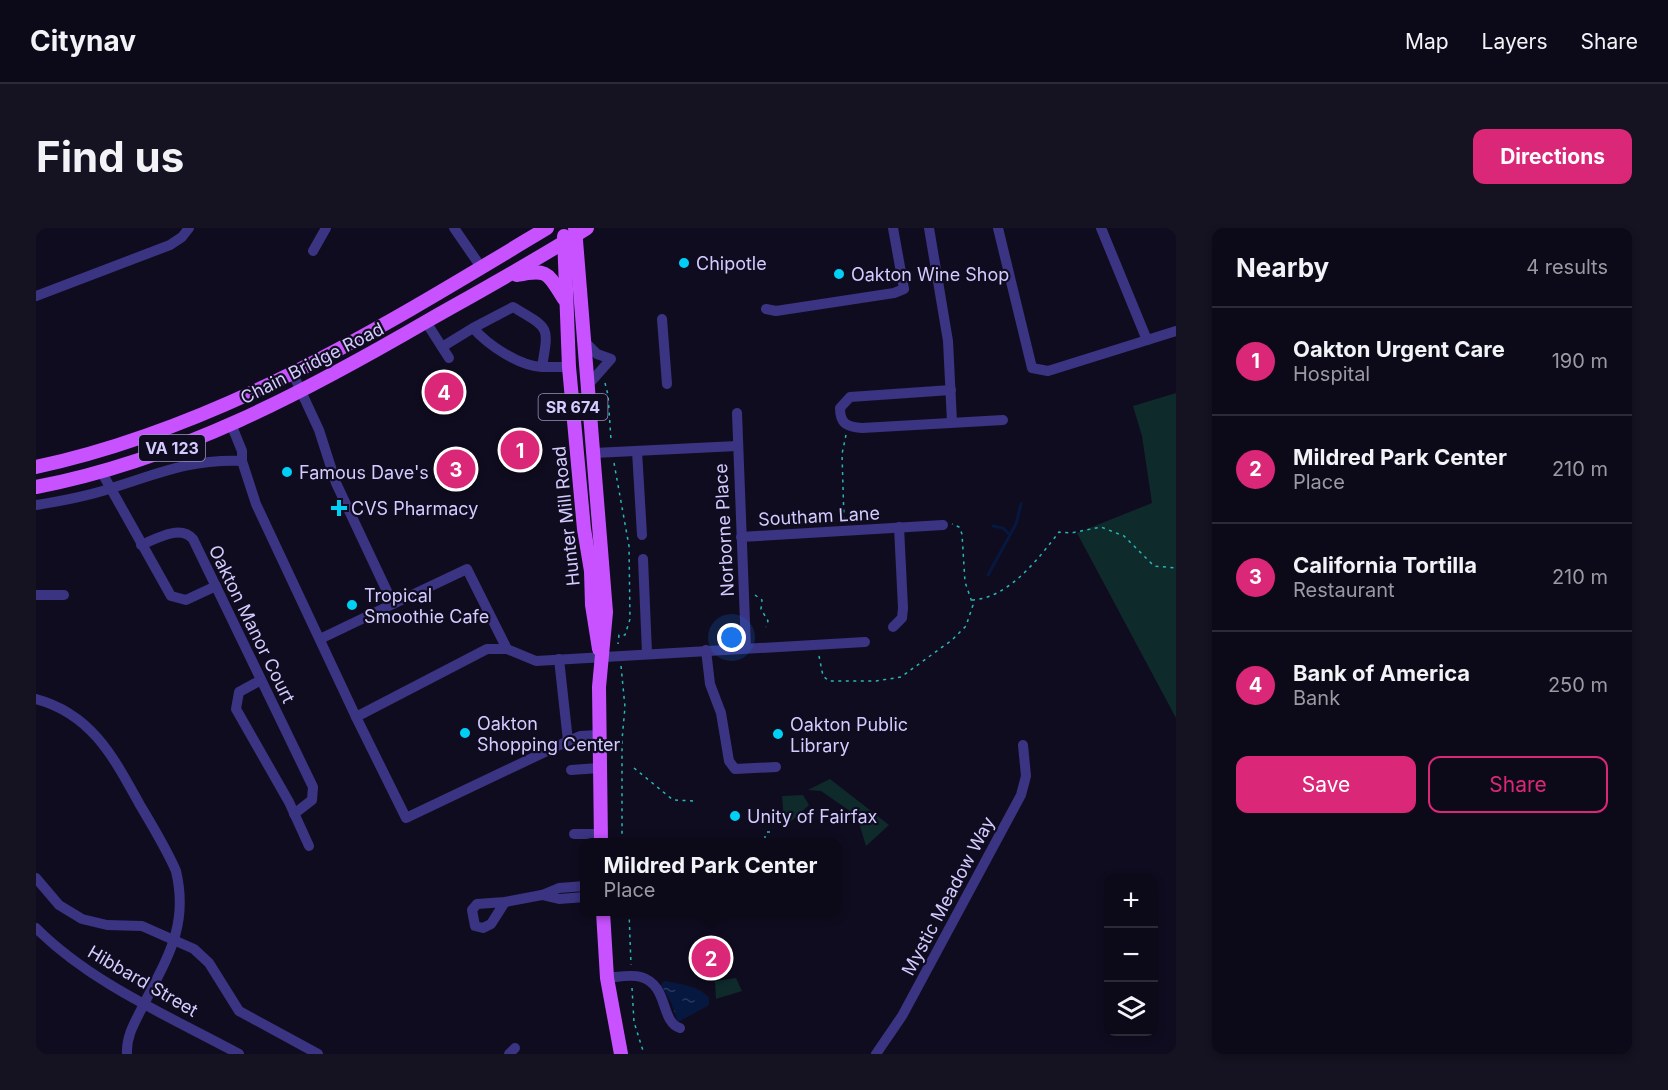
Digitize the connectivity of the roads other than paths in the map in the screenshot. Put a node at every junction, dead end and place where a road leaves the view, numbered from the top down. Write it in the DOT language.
graph roads {
  1 [pos="189,228"];
  2 [pos="326,228"];
  3 [pos="454,228"];
  4 [pos="547,228"];
  5 [pos="929,228"];
  6 [pos="998,228"];
  7 [pos="1101,228"];
  8 [pos="576,230"];
  9 [pos="894,230"];
  10 [pos="563,242"];
  11 [pos="313,251"];
  12 [pos="481,267"];
  13 [pos="503,278"];
  14 [pos="36,296"];
  15 [pos="566,301"];
  16 [pos="766,309"];
  17 [pos="662,319"];
  18 [pos="426,322"];
  19 [pos="473,328"];
  20 [pos="1176,331"];
  21 [pos="1147,340"];
  22 [pos="586,343"];
  23 [pos="442,347"];
  24 [pos="449,358"];
  25 [pos="542,367"];
  26 [pos="569,367"];
  27 [pos="293,374"];
  28 [pos="589,384"];
  29 [pos="667,384"];
  30 [pos="951,390"];
  31 [pos="302,392"];
  32 [pos="737,413"];
  33 [pos="1004,420"];
  34 [pos="952,422"];
  35 [pos="231,424"];
  36 [pos="737,446"];
  37 [pos="637,451"];
  38 [pos="594,453"];
  39 [pos="242,461"];
  40 [pos="36,467"];
  41 [pos="101,471"];
  42 [pos="36,487"];
  43 [pos="110,489"];
  44 [pos="598,497"];
  45 [pos="581,499"];
  46 [pos="36,505"];
  47 [pos="943,525"];
  48 [pos="899,527"];
  49 [pos="642,535"];
  50 [pos="741,537"];
  51 [pos="141,545"];
  52 [pos="643,559"];
  53 [pos="216,586"];
  54 [pos="36,595"];
  55 [pos="64,595"];
  56 [pos="393,604"];
  57 [pos="893,627"];
  58 [pos="320,639"];
  59 [pos="865,642"];
  60 [pos="746,648"];
  61 [pos="507,649"];
  62 [pos="706,650"];
  63 [pos="646,653"];
  64 [pos="600,656"];
  65 [pos="559,659"];
  66 [pos="261,680"];
  67 [pos="36,699"];
  68 [pos="356,717"];
  69 [pos="598,735"];
  70 [pos="568,741"];
  71 [pos="1023,745"];
  72 [pos="776,767"];
  73 [pos="599,768"];
  74 [pos="571,770"];
  75 [pos="294,814"];
  76 [pos="574,834"];
  77 [pos="601,838"];
  78 [pos="309,846"];
  79 [pos="36,878"];
  80 [pos="580,886"];
  81 [pos="542,895"];
  82 [pos="580,897"];
  83 [pos="505,902"];
  84 [pos="603,916"];
  85 [pos="36,928"];
  86 [pos="174,939"];
  87 [pos="607,978"];
  88 [pos="145,1003"];
  89 [pos="680,1028"];
  90 [pos="127,1054"];
  91 [pos="239,1054"];
  92 [pos="318,1054"];
  93 [pos="621,1054"];
  94 [pos="876,1054"];
  1 -- 14 [label="street"];
  2 -- 11 [label="street"];
  3 -- 12 [label="street"];
  4 -- 12 [label="main road, Chain Bridge Road / VA 123"];
  5 -- 30 [label="street"];
  6 -- 21 [label="street"];
  7 -- 21 [label="street"];
  8 -- 10 [label="main road, Hunter Mill Road / SR 674"];
  8 -- 22 [label="main road, Hunter Mill Road / SR 674"];
  9 -- 16 [label="street"];
  10 -- 13 [label="main road, Chain Bridge Road / VA 123"];
  10 -- 15 [label="main road, Hunter Mill Road / SR 674"];
  12 -- 27 [label="main road, Chain Bridge Road / VA 123"];
  13 -- 15 [label="main road"];
  13 -- 18 [label="main road, Chain Bridge Road / VA 123"];
  15 -- 26 [label="main road, Hunter Mill Road / SR 674"];
  17 -- 29 [label="street"];
  18 -- 23 [label="street"];
  18 -- 31 [label="main road, Chain Bridge Road / VA 123"];
  19 -- 23 [label="street"];
  19 -- 25 [label="street"];
  19 -- 25 [label="street"];
  20 -- 21 [label="street"];
  22 -- 28 [label="main road, Hunter Mill Road / SR 674"];
  22 -- 28 [label="street"];
  23 -- 24 [label="street"];
  25 -- 26 [label="street"];
  26 -- 45 [label="main road, Hunter Mill Road / SR 674"];
  27 -- 31 [label="street"];
  27 -- 40 [label="main road, Chain Bridge Road / VA 123"];
  28 -- 38 [label="main road, Hunter Mill Road / SR 674"];
  30 -- 34 [label="street"];
  30 -- 34 [label="street"];
  31 -- 35 [label="main road, Chain Bridge Road / VA 123"];
  31 -- 56 [label="street"];
  32 -- 36 [label="street, Norborne Place"];
  33 -- 34 [label="street"];
  35 -- 39 [label="street"];
  35 -- 41 [label="main road, Chain Bridge Road / VA 123"];
  36 -- 37 [label="street, Norborne Place"];
  36 -- 50 [label="street, Norborne Place"];
  37 -- 38 [label="street, Norborne Place"];
  37 -- 49 [label="street"];
  38 -- 44 [label="main road, Hunter Mill Road / SR 674"];
  39 -- 43 [label="street"];
  39 -- 58 [label="street"];
  41 -- 42 [label="main road, Chain Bridge Road / VA 123"];
  41 -- 43 [label="street"];
  43 -- 46 [label="street"];
  43 -- 51 [label="street"];
  44 -- 45 [label="street"];
  44 -- 64 [label="main road, Hunter Mill Road / SR 674"];
  45 -- 64 [label="main road, Hunter Mill Road / SR 674"];
  47 -- 48 [label="street, Southam Lane"];
  48 -- 50 [label="street, Southam Lane"];
  48 -- 57 [label="street, Southam Lane"];
  50 -- 60 [label="street, Norborne Place"];
  51 -- 53 [label="street"];
  51 -- 53 [label="street, Oakton Manor Court"];
  52 -- 63 [label="street"];
  53 -- 66 [label="street, Oakton Manor Court"];
  54 -- 55 [label="street"];
  56 -- 58 [label="street"];
  56 -- 61 [label="street"];
  58 -- 68 [label="street"];
  59 -- 60 [label="street"];
  60 -- 62 [label="street"];
  61 -- 65 [label="street"];
  61 -- 68 [label="street"];
  62 -- 63 [label="street"];
  62 -- 72 [label="street"];
  63 -- 64 [label="street"];
  64 -- 65 [label="street"];
  64 -- 69 [label="main road, Hunter Mill Road / SR 674"];
  65 -- 70 [label="street"];
  66 -- 75 [label="street, Oakton Manor Court"];
  66 -- 75 [label="street"];
  67 -- 86 [label="street"];
  68 -- 70 [label="street"];
  69 -- 70 [label="street"];
  69 -- 73 [label="main road, Hunter Mill Road / SR 674"];
  71 -- 94 [label="street, Mystic Meadow Way"];
  73 -- 74 [label="street"];
  73 -- 77 [label="main road, Hunter Mill Road / SR 674"];
  75 -- 78 [label="street"];
  76 -- 77 [label="street"];
  79 -- 86 [label="street"];
  80 -- 81 [label="street"];
  81 -- 82 [label="street"];
  81 -- 83 [label="street"];
  84 -- 87 [label="main road"];
  85 -- 88 [label="street, Hibbard Street"];
  86 -- 88 [label="street"];
  86 -- 92 [label="street"];
  87 -- 89 [label="street"];
  87 -- 93 [label="main road"];
  88 -- 90 [label="street"];
  88 -- 91 [label="street, Hibbard Street"];
}
